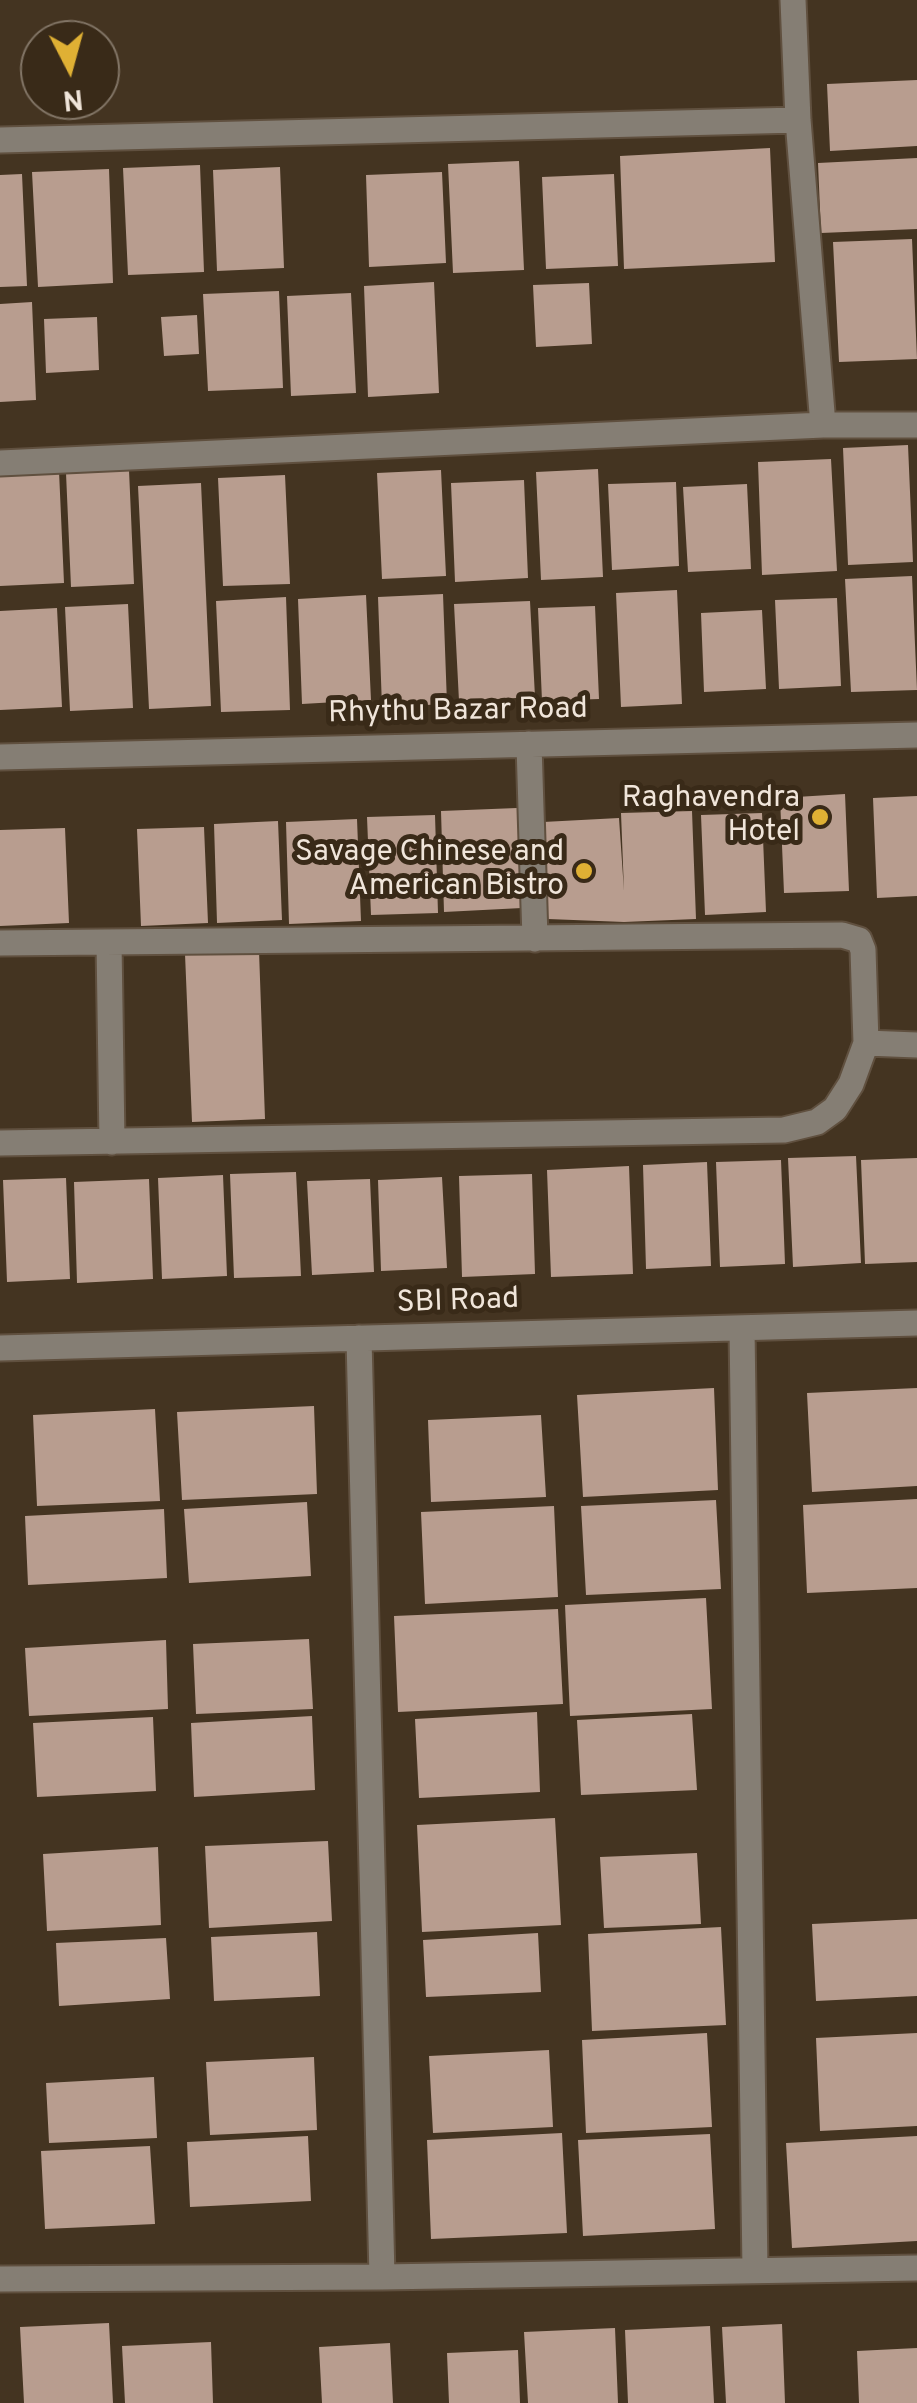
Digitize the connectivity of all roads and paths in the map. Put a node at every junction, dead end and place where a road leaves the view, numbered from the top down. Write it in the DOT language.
graph roads {
  1 [pos="793,0"];
  2 [pos="798,120"];
  3 [pos="0,140"];
  4 [pos="917,424"];
  5 [pos="822,425"];
  6 [pos="0,463"];
  7 [pos="917,735"];
  8 [pos="529,744"];
  9 [pos="0,757"];
  10 [pos="535,939"];
  11 [pos="108,942"];
  12 [pos="0,944"];
  13 [pos="866,1043"];
  14 [pos="917,1046"];
  15 [pos="112,1142"];
  16 [pos="0,1143"];
  17 [pos="917,1323"];
  18 [pos="742,1328"];
  19 [pos="359,1338"];
  20 [pos="0,1348"];
  21 [pos="917,2268"];
  22 [pos="755,2270"];
  23 [pos="382,2278"];
  24 [pos="0,2279"];
  1 -- 2 [label="street"];
  2 -- 3 [label="street"];
  2 -- 5 [label="street"];
  4 -- 5 [label="street"];
  5 -- 6 [label="street"];
  7 -- 8 [label="street, Rhythu Bazar Road"];
  8 -- 9 [label="street, Rhythu Bazar Road"];
  8 -- 10 [label="street"];
  10 -- 11 [label="street"];
  10 -- 13 [label="street"];
  11 -- 12 [label="street"];
  11 -- 15 [label="street"];
  13 -- 14 [label="street"];
  13 -- 15 [label="street"];
  15 -- 16 [label="street"];
  17 -- 18 [label="street, SBI Road"];
  18 -- 19 [label="street, SBI Road"];
  18 -- 22 [label="street"];
  19 -- 20 [label="street, SBI Road"];
  19 -- 23 [label="street"];
  21 -- 22 [label="street"];
  22 -- 23 [label="street"];
  23 -- 24 [label="street"];
}
